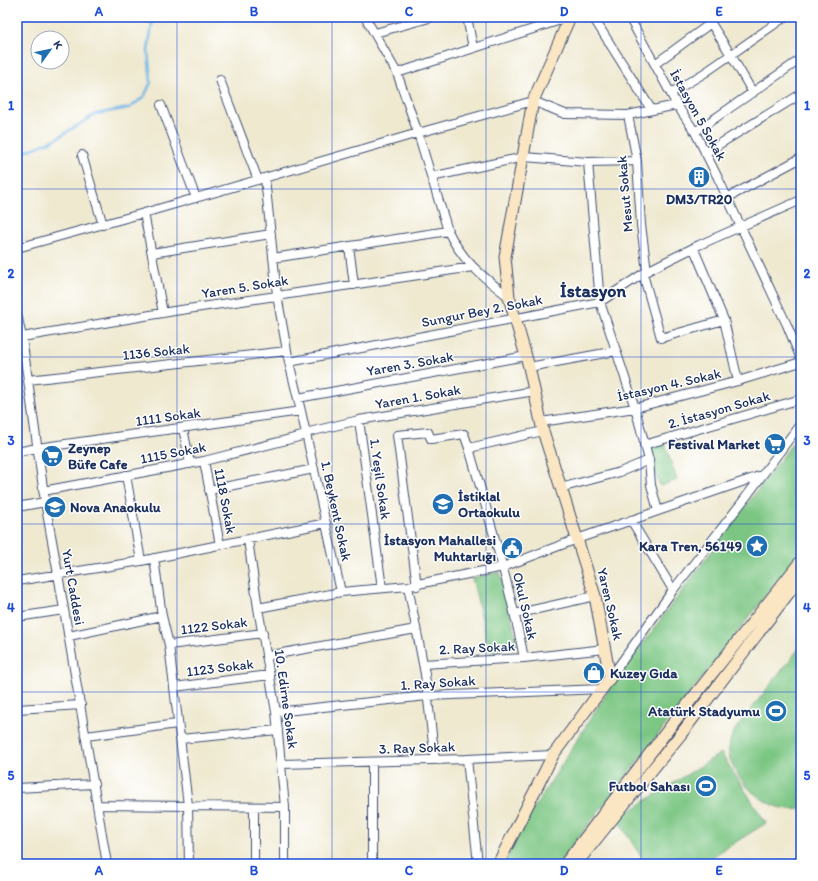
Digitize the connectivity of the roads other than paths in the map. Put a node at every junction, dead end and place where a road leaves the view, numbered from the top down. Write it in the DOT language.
graph roads {
  1 [pos="365,17"];
  2 [pos="467,17"];
  3 [pos="570,17"];
  4 [pos="593,17"];
  5 [pos="639,17"];
  6 [pos="785,17"];
  7 [pos="430,18"];
  8 [pos="630,19"];
  9 [pos="709,20"];
  10 [pos="375,33"];
  11 [pos="473,48"];
  12 [pos="731,54"];
  13 [pos="801,59"];
  14 [pos="655,64"];
  15 [pos="397,73"];
  16 [pos="220,80"];
  17 [pos="671,93"];
  18 [pos="753,93"];
  19 [pos="801,94"];
  20 [pos="533,101"];
  21 [pos="677,105"];
  22 [pos="161,106"];
  23 [pos="651,109"];
  24 [pos="628,115"];
  25 [pos="695,132"];
  26 [pos="418,133"];
  27 [pos="705,153"];
  28 [pos="82,155"];
  29 [pos="524,157"];
  30 [pos="801,158"];
  31 [pos="637,161"];
  32 [pos="588,162"];
  33 [pos="431,178"];
  34 [pos="262,179"];
  35 [pos="196,198"];
  36 [pos="727,198"];
  37 [pos="801,200"];
  38 [pos="144,213"];
  39 [pos="103,225"];
  40 [pos="741,227"];
  41 [pos="448,231"];
  42 [pos="271,234"];
  43 [pos="349,246"];
  44 [pos="17,248"];
  45 [pos="694,249"];
  46 [pos="152,253"];
  47 [pos="273,258"];
  48 [pos="473,267"];
  49 [pos="645,273"];
  50 [pos="354,285"];
  51 [pos="277,295"];
  52 [pos="509,297"];
  53 [pos="600,302"];
  54 [pos="163,313"];
  55 [pos="17,314"];
  56 [pos="515,319"];
  57 [pos="724,320"];
  58 [pos="22,337"];
  59 [pos="287,351"];
  60 [pos="616,351"];
  61 [pos="526,356"];
  62 [pos="801,359"];
  63 [pos="289,362"];
  64 [pos="801,362"];
  65 [pos="529,367"];
  66 [pos="28,380"];
  67 [pos="738,381"];
  68 [pos="535,391"];
  69 [pos="298,398"];
  70 [pos="801,399"];
  71 [pos="635,408"];
  72 [pos="301,411"];
  73 [pos="359,420"];
  74 [pos="801,423"];
  75 [pos="542,426"];
  76 [pos="183,428"];
  77 [pos="306,434"];
  78 [pos="644,445"];
  79 [pos="37,448"];
  80 [pos="469,448"];
  81 [pos="17,452"];
  82 [pos="649,460"];
  83 [pos="204,461"];
  84 [pos="190,464"];
  85 [pos="314,469"];
  86 [pos="126,475"];
  87 [pos="762,475"];
  88 [pos="560,488"];
  89 [pos="209,490"];
  90 [pos="43,491"];
  91 [pos="45,502"];
  92 [pos="17,507"];
  93 [pos="658,511"];
  94 [pos="631,520"];
  95 [pos="326,523"];
  96 [pos="576,539"];
  97 [pos="248,540"];
  98 [pos="220,545"];
  99 [pos="154,558"];
  100 [pos="801,560"];
  101 [pos="141,561"];
  102 [pos="503,567"];
  103 [pos="58,574"];
  104 [pos="801,578"];
  105 [pos="17,581"];
  106 [pos="414,585"];
  107 [pos="382,588"];
  108 [pos="673,590"];
  109 [pos="341,592"];
  110 [pos="595,596"];
  111 [pos="258,608"];
  112 [pos="64,610"];
  113 [pos="515,614"];
  114 [pos="162,616"];
  115 [pos="17,617"];
  116 [pos="416,629"];
  117 [pos="263,633"];
  118 [pos="69,636"];
  119 [pos="168,645"];
  120 [pos="605,649"];
  121 [pos="266,656"];
  122 [pos="524,658"];
  123 [pos="423,664"];
  124 [pos="270,675"];
  125 [pos="610,678"];
  126 [pos="174,687"];
  127 [pos="602,689"];
  128 [pos="427,696"];
  129 [pos="81,705"];
  130 [pos="17,709"];
  131 [pos="276,712"];
  132 [pos="177,724"];
  133 [pos="278,730"];
  134 [pos="86,736"];
  135 [pos="180,739"];
  136 [pos="553,755"];
  137 [pos="467,759"];
  138 [pos="435,760"];
  139 [pos="372,762"];
  140 [pos="282,764"];
  141 [pos="94,784"];
  142 [pos="17,788"];
  143 [pos="98,805"];
  144 [pos="188,805"];
  145 [pos="254,806"];
  146 [pos="286,807"];
  147 [pos="801,863"];
  148 [pos="107,864"];
  149 [pos="189,864"];
  150 [pos="254,864"];
  151 [pos="284,864"];
  152 [pos="372,864"];
  153 [pos="478,864"];
  154 [pos="498,864"];
  155 [pos="565,864"];
  156 [pos="576,864"];
  157 [pos="796,864"];
  1 -- 10 [label="street"];
  2 -- 11 [label="street"];
  3 -- 11 [label="street"];
  3 -- 20 [label="street, Yaren Sokak"];
  4 -- 23 [label="street"];
  5 -- 8 [label="street"];
  6 -- 12 [label="street"];
  7 -- 10 [label="street"];
  8 -- 14 [label="street, İstasyon 5 Sokak"];
  9 -- 12 [label="street"];
  9 -- 14 [label="street"];
  10 -- 15 [label="street"];
  11 -- 15 [label="street"];
  12 -- 17 [label="street"];
  12 -- 18 [label="street"];
  13 -- 18 [label="street"];
  14 -- 17 [label="street, İstasyon 5 Sokak"];
  15 -- 26 [label="street"];
  16 -- 34 [label="street, 1. Beykent Sokak"];
  17 -- 21 [label="street, İstasyon 5 Sokak"];
  18 -- 25 [label="street"];
  19 -- 27 [label="street"];
  20 -- 24 [label="street"];
  20 -- 26 [label="street"];
  20 -- 29 [label="street, Yaren Sokak"];
  21 -- 23 [label="street"];
  21 -- 25 [label="street, İstasyon 5 Sokak"];
  22 -- 35 [label="street"];
  23 -- 24 [label="street"];
  24 -- 31 [label="street, Mesut Sokak"];
  25 -- 27 [label="street, İstasyon 5 Sokak"];
  26 -- 33 [label="street"];
  26 -- 34 [label="street"];
  27 -- 36 [label="street, İstasyon 5 Sokak"];
  28 -- 39 [label="street"];
  29 -- 32 [label="street"];
  29 -- 33 [label="street"];
  29 -- 52 [label="street, Yaren Sokak"];
  30 -- 36 [label="street"];
  31 -- 32 [label="street"];
  31 -- 49 [label="street, Mesut Sokak"];
  32 -- 53 [label="street"];
  33 -- 41 [label="street"];
  34 -- 35 [label="street"];
  34 -- 42 [label="street, 1. Beykent Sokak"];
  35 -- 38 [label="street"];
  36 -- 40 [label="street, İstasyon 5 Sokak"];
  37 -- 40 [label="street, Sungur Bey 2. Sokak"];
  38 -- 39 [label="street"];
  38 -- 46 [label="street"];
  39 -- 44 [label="street"];
  40 -- 45 [label="street, Sungur Bey 2. Sokak"];
  40 -- 62 [label="street, İstasyon 5 Sokak"];
  41 -- 43 [label="street"];
  41 -- 48 [label="street"];
  42 -- 46 [label="street"];
  42 -- 47 [label="street, 1. Beykent Sokak"];
  43 -- 47 [label="street"];
  43 -- 50 [label="street"];
  45 -- 49 [label="street, Sungur Bey 2. Sokak"];
  45 -- 57 [label="street"];
  46 -- 54 [label="street"];
  47 -- 51 [label="street, 1. Beykent Sokak"];
  48 -- 50 [label="street, Yaren 5. Sokak"];
  48 -- 52 [label="street"];
  49 -- 53 [label="street, Sungur Bey 2. Sokak"];
  49 -- 57 [label="street, Mesut Sokak"];
  50 -- 51 [label="street, Yaren 5. Sokak"];
  51 -- 54 [label="street, Yaren 5. Sokak"];
  51 -- 59 [label="street, 1. Beykent Sokak"];
  52 -- 56 [label="street, Yaren Sokak"];
  53 -- 56 [label="street, Sungur Bey 2. Sokak"];
  53 -- 60 [label="street"];
  54 -- 58 [label="street, Yaren 5. Sokak"];
  55 -- 58 [label="street, Yurt Caddesi"];
  56 -- 61 [label="street, Yaren Sokak"];
  56 -- 63 [label="street, Sungur Bey 2. Sokak"];
  57 -- 67 [label="street"];
  58 -- 66 [label="street, Yurt Caddesi"];
  59 -- 63 [label="street, 1. Beykent Sokak"];
  59 -- 66 [label="street, 1136 Sokak"];
  60 -- 65 [label="street"];
  60 -- 71 [label="street"];
  61 -- 65 [label="street, Yaren Sokak"];
  61 -- 69 [label="street, Yaren 3. Sokak"];
  63 -- 69 [label="street, 1. Beykent Sokak"];
  64 -- 67 [label="street, İstasyon 4. Sokak"];
  65 -- 68 [label="street, Yaren Sokak"];
  66 -- 79 [label="street, Yurt Caddesi"];
  67 -- 71 [label="street, İstasyon 4. Sokak"];
  68 -- 73 [label="street, Yaren 1. Sokak"];
  68 -- 75 [label="street, Yaren Sokak"];
  69 -- 72 [label="street, 1. Beykent Sokak"];
  70 -- 78 [label="street, 2. İstasyon Sokak"];
  71 -- 75 [label="street, İstasyon 4. Sokak"];
  71 -- 78 [label="street"];
  72 -- 76 [label="street, 1111 Sokak"];
  72 -- 77 [label="street, 1. Beykent Sokak"];
  73 -- 77 [label="street, Yaren 1. Sokak"];
  73 -- 107 [label="street, 1. Yeşil Sokak"];
  74 -- 87 [label="street"];
  75 -- 80 [label="street"];
  75 -- 88 [label="street, Yaren Sokak"];
  76 -- 79 [label="street, 1111 Sokak"];
  76 -- 84 [label="street"];
  77 -- 83 [label="street, 1115 Sokak"];
  77 -- 85 [label="street, 1. Beykent Sokak"];
  78 -- 82 [label="street"];
  79 -- 81 [label="street, 1111 Sokak"];
  79 -- 90 [label="street, Yurt Caddesi"];
  80 -- 102 [label="street, Okul Sokak"];
  80 -- 106 [label="street"];
  82 -- 88 [label="street"];
  82 -- 93 [label="street"];
  83 -- 84 [label="street, 1115 Sokak"];
  83 -- 89 [label="street, 1118 Sokak"];
  84 -- 86 [label="street, 1115 Sokak"];
  85 -- 89 [label="street"];
  85 -- 95 [label="street, 1. Beykent Sokak"];
  86 -- 90 [label="street, 1115 Sokak"];
  86 -- 101 [label="street"];
  87 -- 93 [label="street"];
  87 -- 108 [label="street"];
  88 -- 96 [label="street, Yaren Sokak"];
  89 -- 98 [label="street, 1118 Sokak"];
  90 -- 91 [label="street, Yurt Caddesi"];
  91 -- 92 [label="street"];
  91 -- 103 [label="street, Yurt Caddesi"];
  93 -- 94 [label="street"];
  94 -- 96 [label="street"];
  94 -- 108 [label="street"];
  95 -- 97 [label="street"];
  95 -- 109 [label="street, 1. Beykent Sokak"];
  96 -- 102 [label="street"];
  96 -- 110 [label="street, Yaren Sokak"];
  97 -- 98 [label="street"];
  97 -- 111 [label="street, 10. Edirne Sokak"];
  98 -- 99 [label="street"];
  99 -- 101 [label="street"];
  99 -- 114 [label="street"];
  100 -- 155 [label="street"];
  101 -- 103 [label="street"];
  102 -- 106 [label="street"];
  102 -- 113 [label="street, Okul Sokak"];
  103 -- 105 [label="street"];
  103 -- 112 [label="street, Yurt Caddesi"];
  104 -- 156 [label="street"];
  106 -- 107 [label="street"];
  106 -- 116 [label="street"];
  107 -- 109 [label="street"];
  108 -- 125 [label="street"];
  109 -- 111 [label="street"];
  110 -- 113 [label="street"];
  110 -- 120 [label="street, Yaren Sokak"];
  111 -- 117 [label="street, 10. Edirne Sokak"];
  112 -- 115 [label="street"];
  112 -- 118 [label="street, Yurt Caddesi"];
  113 -- 122 [label="street, Okul Sokak"];
  114 -- 118 [label="street"];
  114 -- 119 [label="street"];
  116 -- 121 [label="street"];
  116 -- 123 [label="street"];
  117 -- 119 [label="street, 1122 Sokak"];
  117 -- 121 [label="street, 10. Edirne Sokak"];
  118 -- 129 [label="street, Yurt Caddesi"];
  119 -- 126 [label="street"];
  120 -- 122 [label="street, 2. Ray Sokak"];
  120 -- 125 [label="street, Yaren Sokak"];
  121 -- 124 [label="street, 10. Edirne Sokak"];
  122 -- 123 [label="street, 2. Ray Sokak"];
  123 -- 128 [label="street"];
  124 -- 126 [label="street, 1123 Sokak"];
  124 -- 131 [label="street, 10. Edirne Sokak"];
  125 -- 127 [label="street"];
  126 -- 132 [label="street"];
  127 -- 128 [label="street, 1. Ray Sokak"];
  127 -- 136 [label="street"];
  128 -- 131 [label="street, 1. Ray Sokak"];
  128 -- 138 [label="street"];
  129 -- 130 [label="street"];
  129 -- 134 [label="street, Yurt Caddesi"];
  131 -- 133 [label="street, 10. Edirne Sokak"];
  132 -- 134 [label="street"];
  132 -- 135 [label="street"];
  133 -- 135 [label="street"];
  133 -- 140 [label="street, 10. Edirne Sokak"];
  134 -- 141 [label="street, Yurt Caddesi"];
  135 -- 144 [label="street"];
  136 -- 137 [label="street, 3. Ray Sokak"];
  136 -- 154 [label="street"];
  137 -- 138 [label="street, 3. Ray Sokak"];
  137 -- 153 [label="street"];
  138 -- 139 [label="street, 3. Ray Sokak"];
  139 -- 140 [label="street, 3. Ray Sokak"];
  139 -- 152 [label="street"];
  140 -- 146 [label="street, 10. Edirne Sokak"];
  141 -- 142 [label="street"];
  141 -- 143 [label="street, Yurt Caddesi"];
  143 -- 144 [label="street"];
  143 -- 148 [label="street, Yurt Caddesi"];
  144 -- 145 [label="street"];
  144 -- 149 [label="street"];
  145 -- 146 [label="street"];
  145 -- 150 [label="street"];
  146 -- 151 [label="street, 10. Edirne Sokak"];
  147 -- 157 [label="street"];
}
